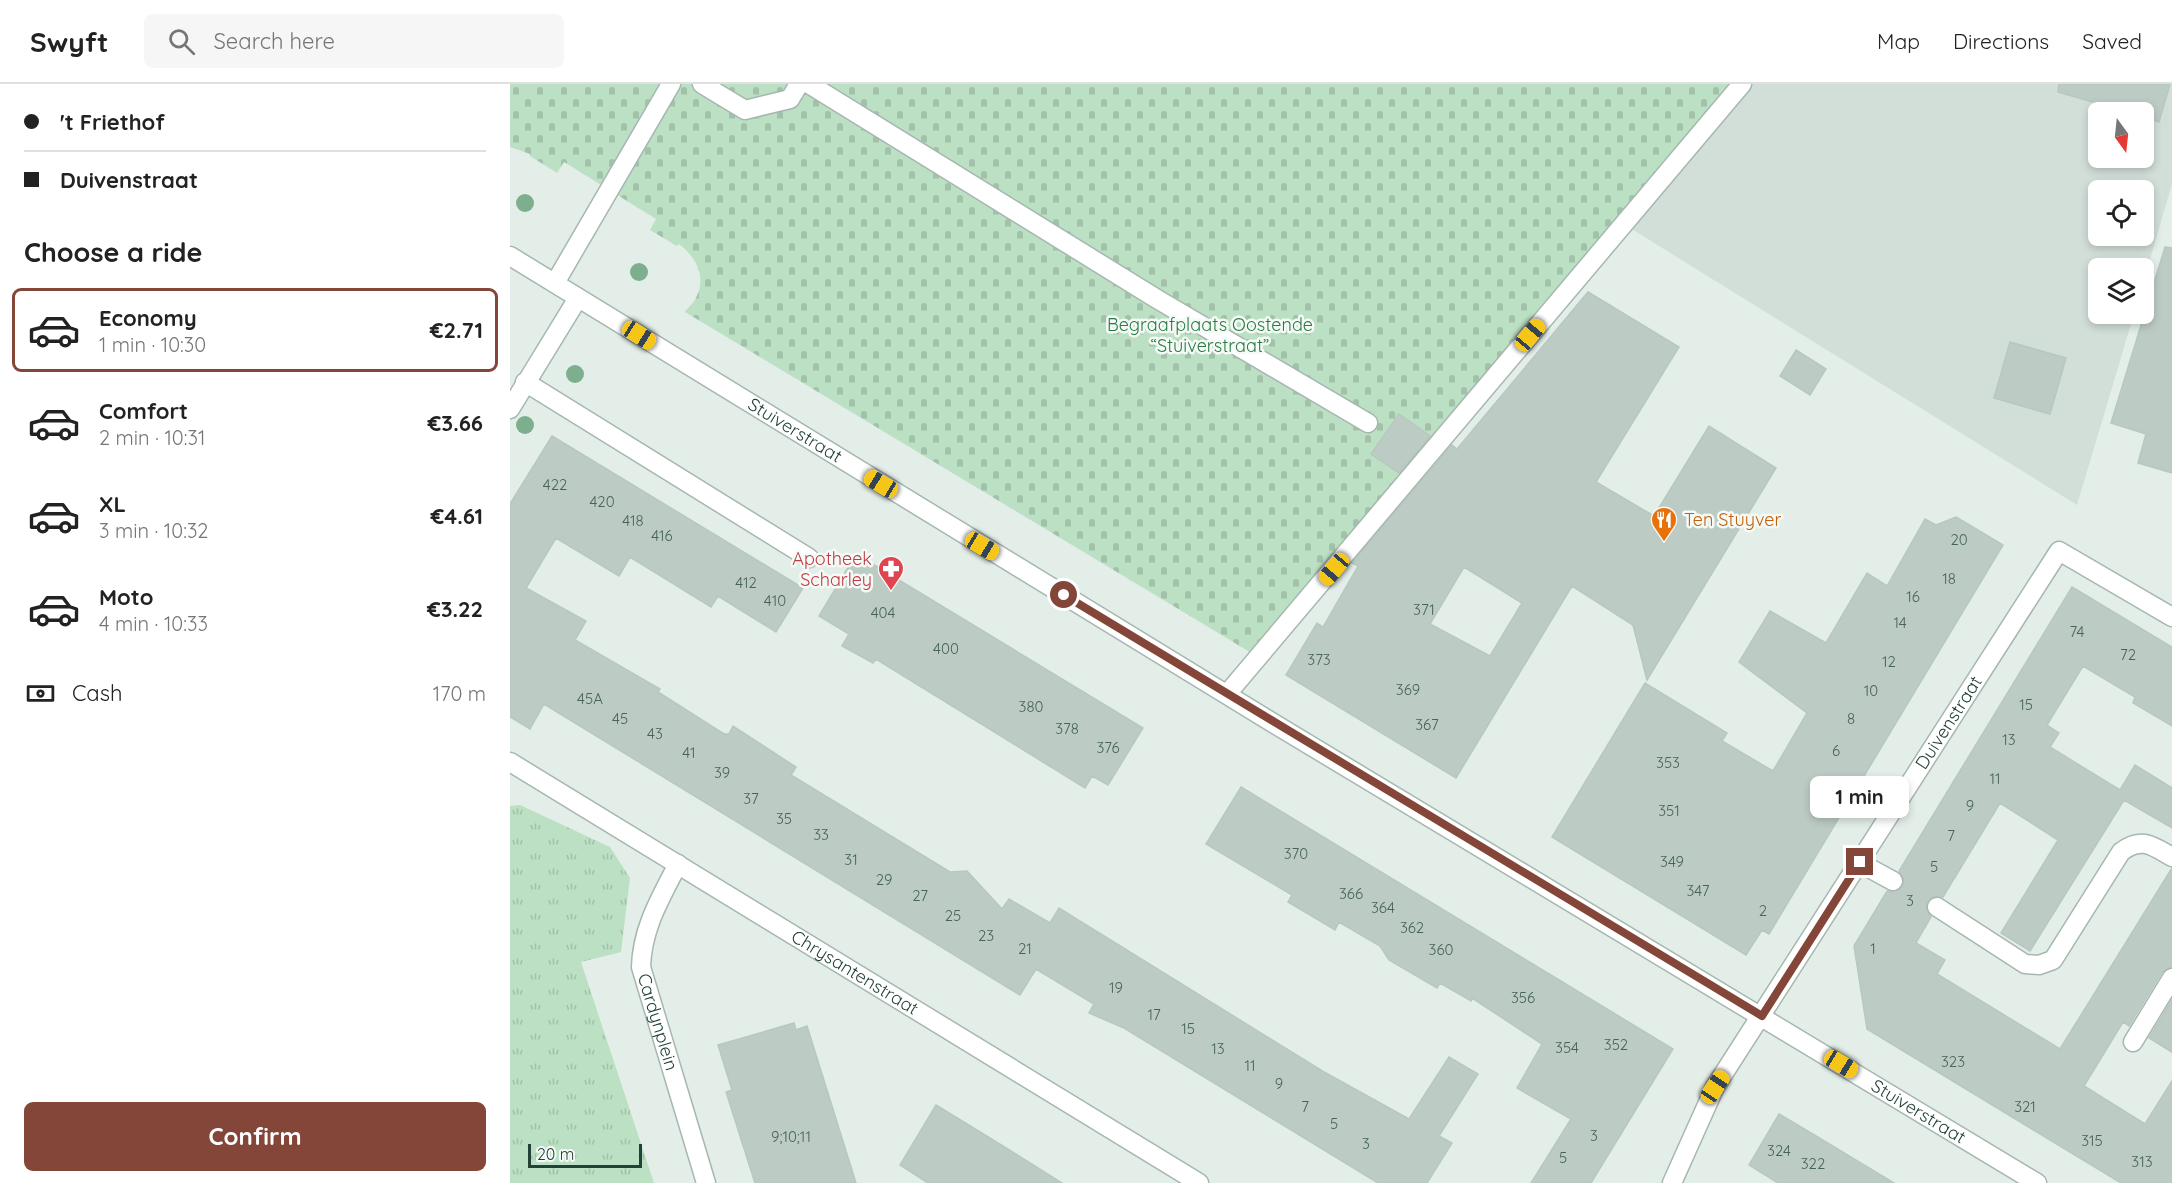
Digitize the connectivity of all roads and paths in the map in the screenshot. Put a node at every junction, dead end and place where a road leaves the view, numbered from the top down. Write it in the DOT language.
graph roads {
  1 [pos="671,84"];
  2 [pos="702,84"];
  3 [pos="799,84"];
  4 [pos="809,84"];
  5 [pos="1742,84"];
  6 [pos="510,256"];
  7 [pos="555,283"];
  8 [pos="578,298"];
  9 [pos="525,382"];
  10 [pos="510,409"];
  11 [pos="1368,423"];
  12 [pos="809,558"];
  13 [pos="2172,617"];
  14 [pos="1227,694"];
  15 [pos="510,762"];
  16 [pos="2172,858"];
  17 [pos="1860,862"];
  18 [pos="678,864"];
  19 [pos="1893,881"];
  20 [pos="1937,907"];
  21 [pos="2172,978"];
  22 [pos="1762,1016"];
  23 [pos="2133,1042"];
  24 [pos="706,1183"];
  25 [pos="1199,1183"];
  26 [pos="1672,1183"];
  27 [pos="2037,1183"];
  1 -- 7 [label="street"];
  2 -- 3 [label="street"];
  4 -- 11 [label="street"];
  5 -- 14 [label="street"];
  6 -- 7 [label="street, Stuiverstraat"];
  7 -- 8 [label="street, Stuiverstraat"];
  8 -- 9 [label="street"];
  8 -- 14 [label="street, Stuiverstraat"];
  9 -- 10 [label="street"];
  9 -- 12 [label="street"];
  13 -- 17 [label="street, Duivenstraat"];
  14 -- 22 [label="street, Stuiverstraat"];
  15 -- 18 [label="street, Chrysantenstraat"];
  16 -- 20 [label="street"];
  17 -- 19 [label="street"];
  17 -- 22 [label="street, Duivenstraat"];
  18 -- 24 [label="street, Cardynplein"];
  18 -- 25 [label="street, Chrysantenstraat"];
  21 -- 23 [label="street"];
  22 -- 26 [label="street, Duivenstraat"];
  22 -- 27 [label="street, Stuiverstraat"];
}
